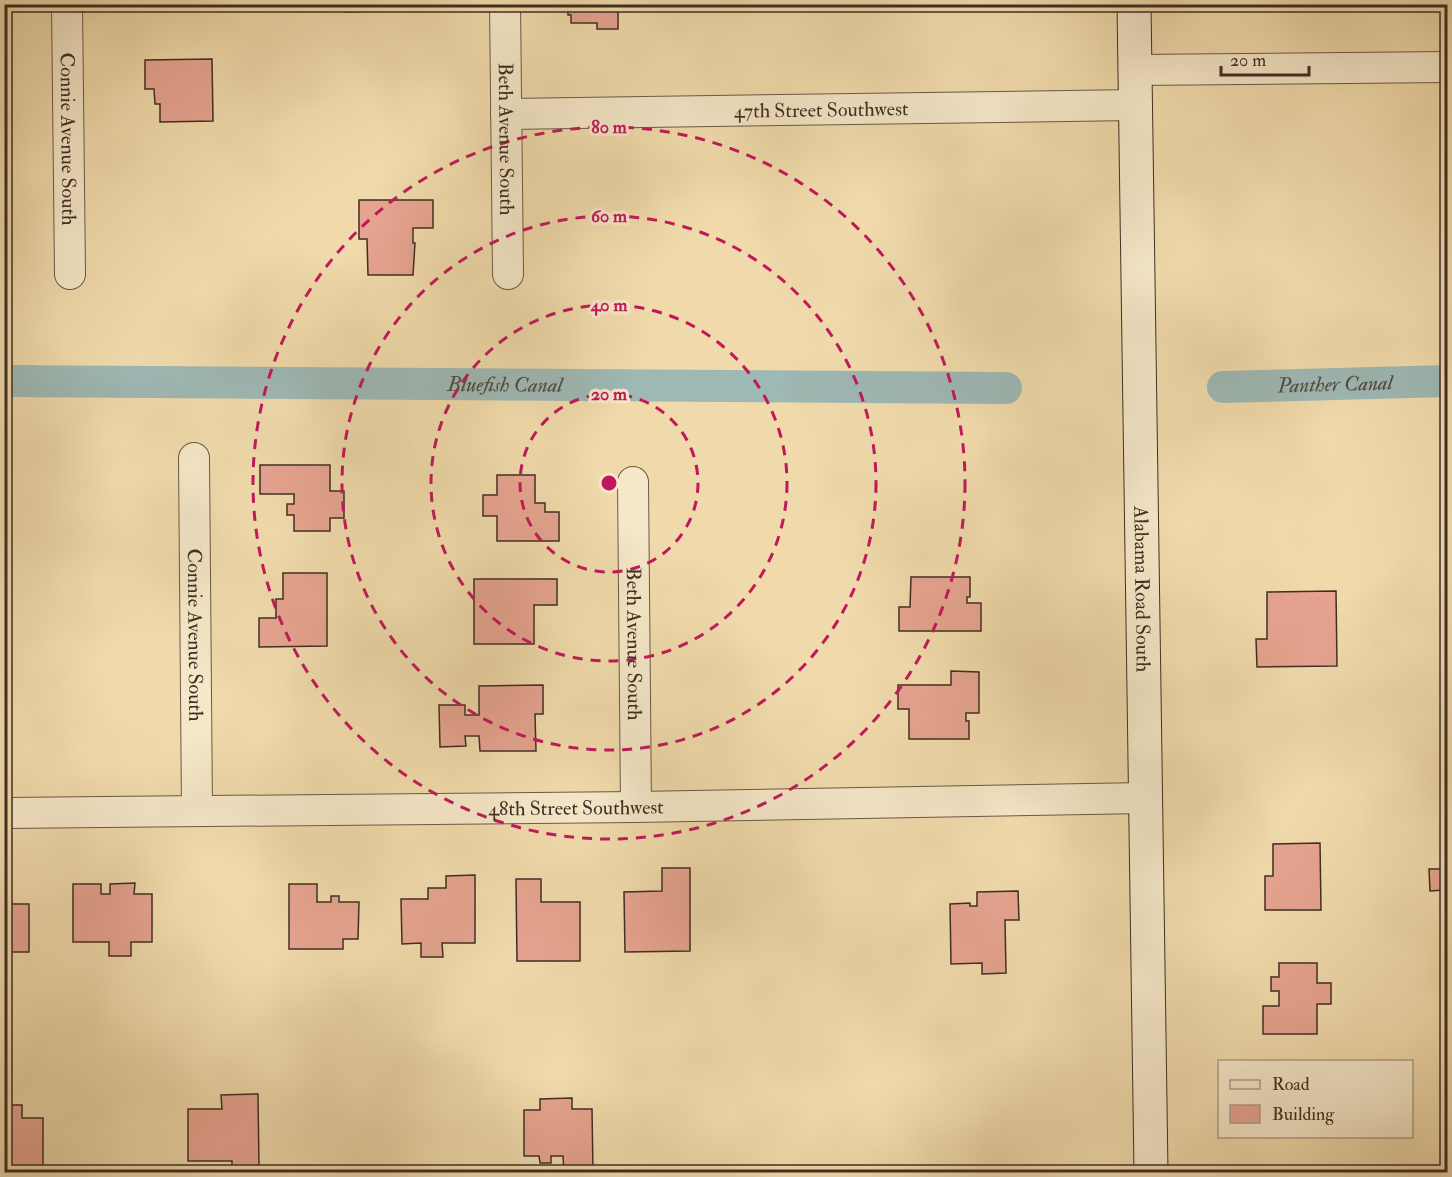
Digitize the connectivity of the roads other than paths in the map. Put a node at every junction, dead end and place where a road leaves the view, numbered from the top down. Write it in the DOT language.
graph roads {
  1 [pos="67,4"];
  2 [pos="505,4"];
  3 [pos="1134,4"];
  4 [pos="1448,67"];
  5 [pos="1135,70"];
  6 [pos="1135,105"];
  7 [pos="506,114"];
  8 [pos="70,274"];
  9 [pos="508,274"];
  10 [pos="194,458"];
  11 [pos="633,482"];
  12 [pos="1145,798"];
  13 [pos="636,807"];
  14 [pos="197,811"];
  15 [pos="4,813"];
  16 [pos="1150,1173"];
  1 -- 8 [label="street, Connie Avenue South"];
  2 -- 7 [label="street, Beth Avenue South"];
  3 -- 5 [label="street, Alabama Road South"];
  4 -- 5 [label="street"];
  5 -- 6 [label="street, Alabama Road South"];
  6 -- 7 [label="street, 47th Street Southwest"];
  6 -- 12 [label="street, Alabama Road South"];
  7 -- 9 [label="street, Beth Avenue South"];
  10 -- 14 [label="street, Connie Avenue South"];
  11 -- 13 [label="street, Beth Avenue South"];
  12 -- 13 [label="street, 48th Street Southwest"];
  12 -- 16 [label="street, Alabama Road South"];
  13 -- 14 [label="street, 48th Street Southwest"];
  14 -- 15 [label="street, 48th Street Southwest"];
}
